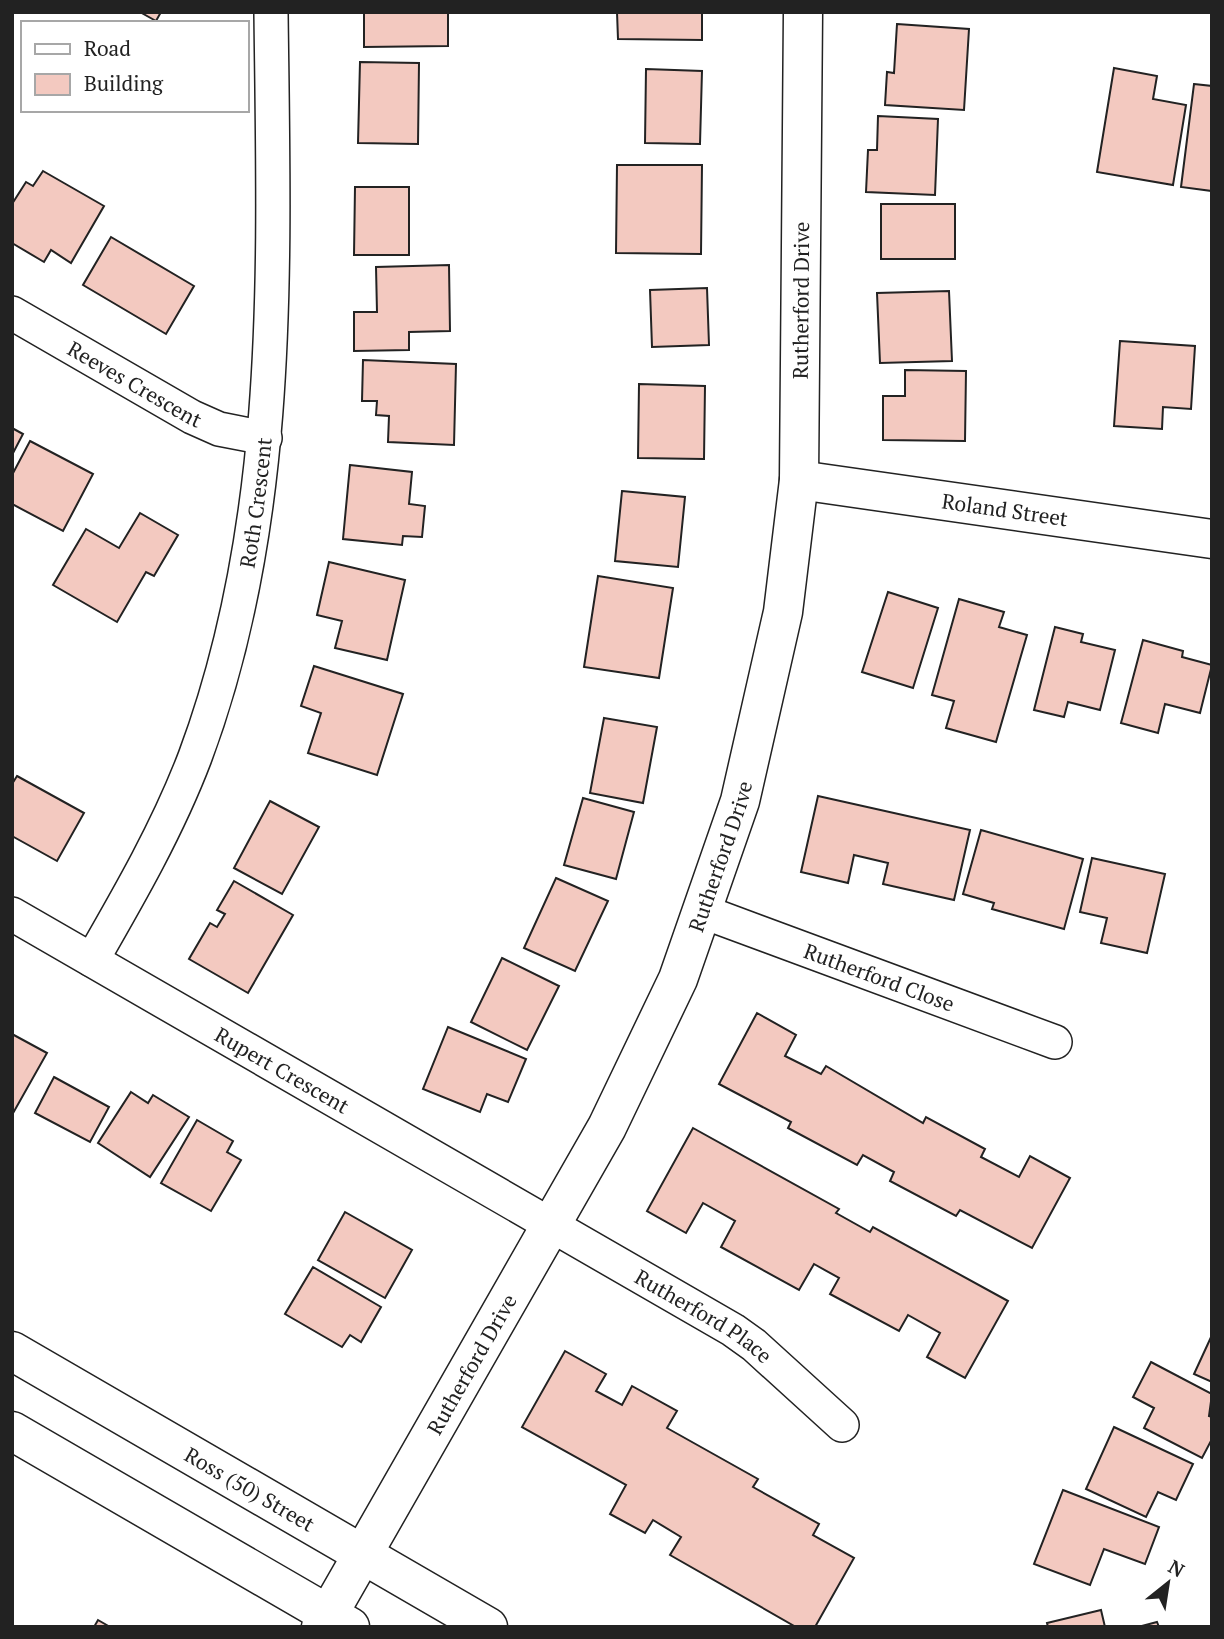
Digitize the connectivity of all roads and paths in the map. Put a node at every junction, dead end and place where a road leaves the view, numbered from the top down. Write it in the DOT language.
graph roads {
  1 [pos="271,12"];
  2 [pos="803,12"];
  3 [pos="12,313"];
  4 [pos="265,438"];
  5 [pos="799,480"];
  6 [pos="1212,539"];
  7 [pos="704,912"];
  8 [pos="12,914"];
  9 [pos="92,960"];
  10 [pos="1055,1042"];
  11 [pos="551,1224"];
  12 [pos="12,1351"];
  13 [pos="842,1425"];
  14 [pos="12,1431"];
  15 [pos="363,1555"];
  16 [pos="333,1623"];
  17 [pos="488,1627"];
  1 -- 4 [label="street, Roth Crescent"];
  2 -- 5 [label="street, Rutherford Drive"];
  3 -- 4 [label="street, Reeves Crescent"];
  4 -- 9 [label="street, Roth Crescent"];
  5 -- 6 [label="street, Roland Street"];
  5 -- 7 [label="street, Rutherford Drive"];
  7 -- 10 [label="street, Rutherford Close"];
  7 -- 11 [label="street, Rutherford Drive"];
  8 -- 9 [label="street, Rupert Crescent"];
  9 -- 11 [label="street, Rupert Crescent"];
  11 -- 13 [label="street, Rutherford Place"];
  11 -- 15 [label="street, Rutherford Drive"];
  12 -- 15 [label="street, Ross (50) Street"];
  14 -- 16 [label="street"];
  15 -- 16 [label="street, Rutherford Drive"];
  15 -- 17 [label="street, Ross (50) Street"];
}
